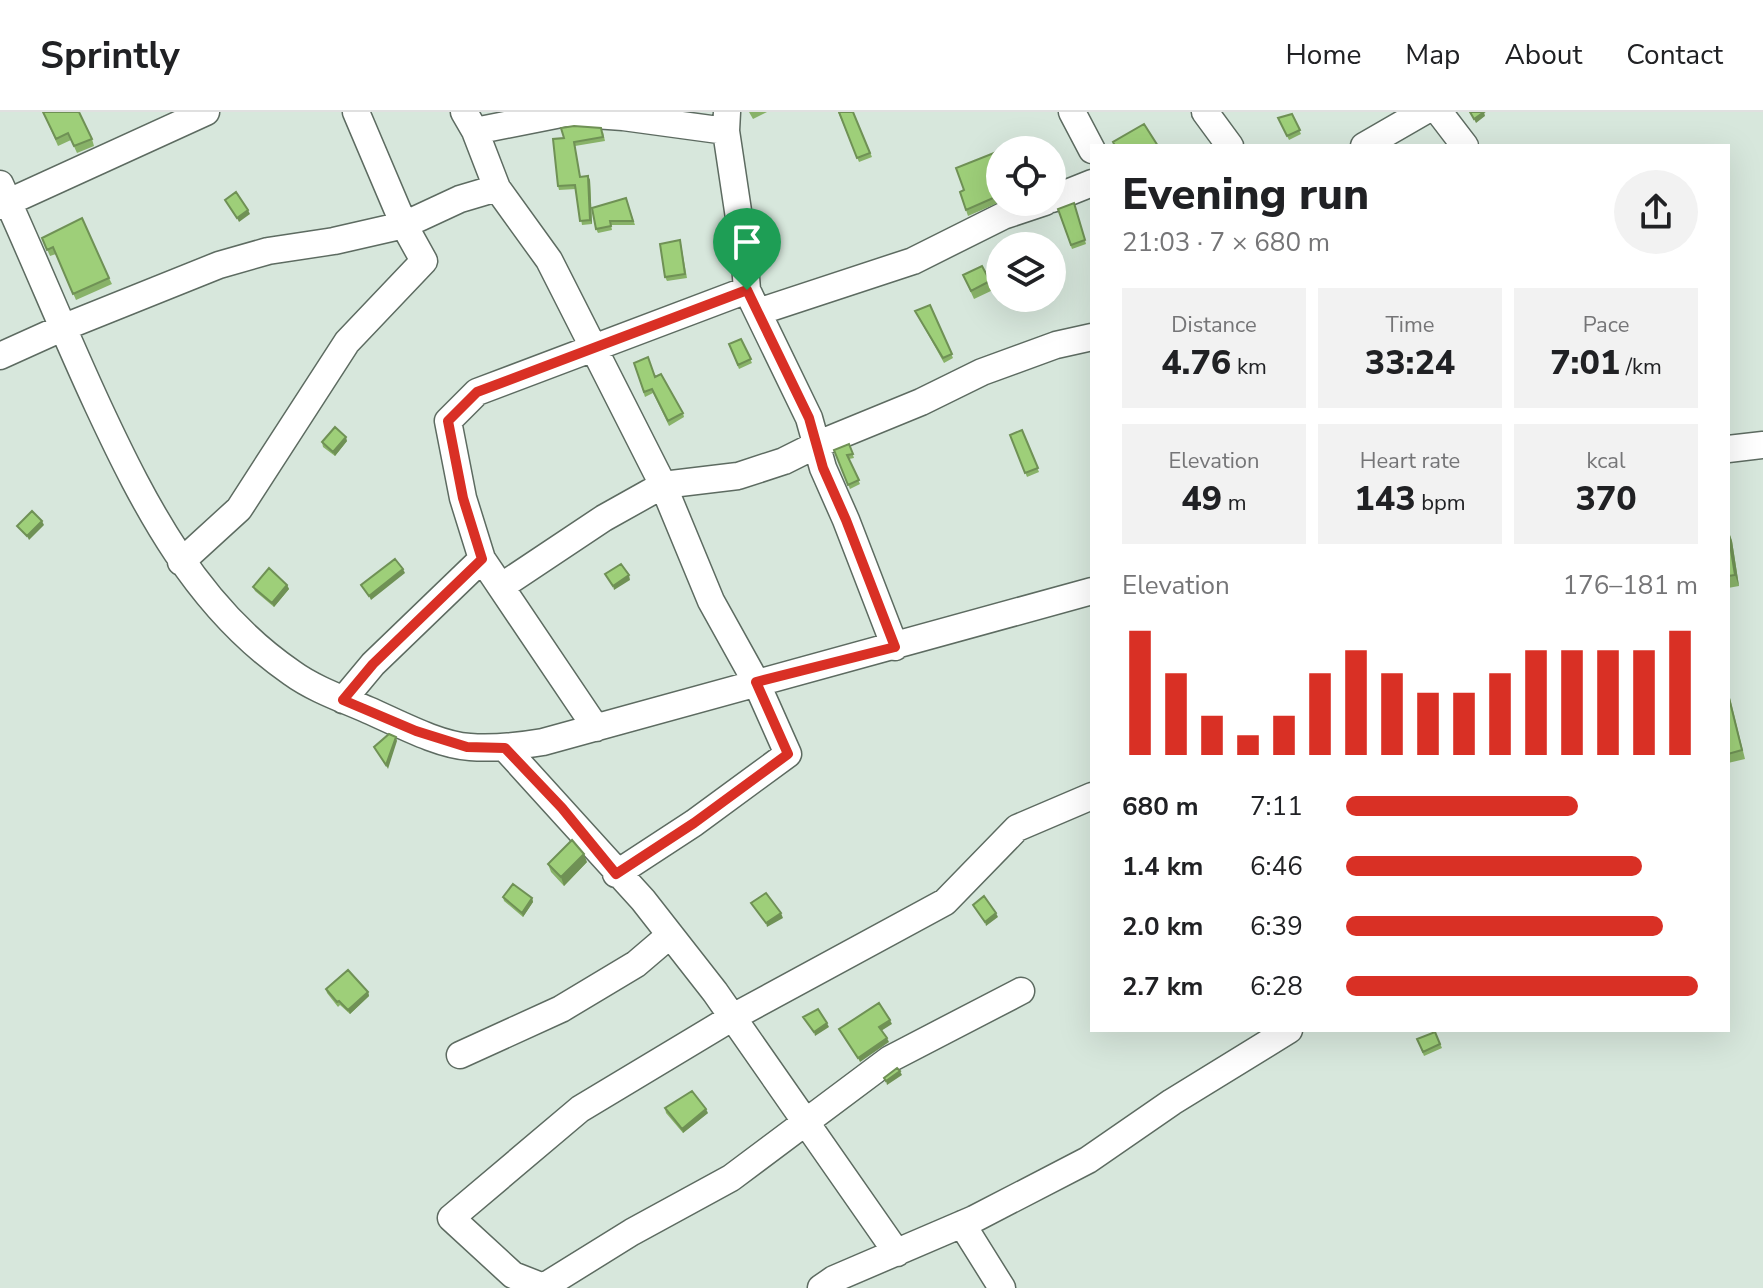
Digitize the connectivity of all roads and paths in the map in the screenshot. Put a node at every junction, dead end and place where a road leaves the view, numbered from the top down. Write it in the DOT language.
graph roads {
  1 [pos="206,112"];
  2 [pos="356,112"];
  3 [pos="1205,112"];
  4 [pos="1423,112"];
  5 [pos="1439,112"];
  6 [pos="622,114"];
  7 [pos="1082,116"];
  8 [pos="470,121"];
  9 [pos="727,121"];
  10 [pos="1090,144"];
  11 [pos="1229,144"];
  12 [pos="1367,144"];
  13 [pos="1463,144"];
  14 [pos="1090,184"];
  15 [pos="497,188"];
  16 [pos="1066,193"];
  17 [pos="3,198"];
  18 [pos="1003,216"];
  19 [pos="404,225"];
  20 [pos="752,301"];
  21 [pos="62,328"];
  22 [pos="1090,337"];
  23 [pos="594,349"];
  24 [pos="0,356"];
  25 [pos="816,445"];
  26 [pos="1763,445"];
  27 [pos="1730,449"];
  28 [pos="663,485"];
  29 [pos="482,559"];
  30 [pos="181,562"];
  31 [pos="502,586"];
  32 [pos="1090,592"];
  33 [pos="895,647"];
  34 [pos="756,682"];
  35 [pos="343,700"];
  36 [pos="596,728"];
  37 [pos="505,748"];
  38 [pos="1090,797"];
  39 [pos="616,874"];
  40 [pos="670,935"];
  41 [pos="1021,991"];
  42 [pos="733,1017"];
  43 [pos="1286,1032"];
  44 [pos="460,1055"];
  45 [pos="807,1121"];
  46 [pos="962,1224"];
  47 [pos="897,1253"];
  48 [pos="545,1287"];
  49 [pos="821,1288"];
  50 [pos="1002,1288"];
  1 -- 17 [label="street"];
  2 -- 19 [label="street"];
  3 -- 11 [label="street"];
  4 -- 12 [label="street"];
  5 -- 13 [label="street"];
  6 -- 8 [label="street"];
  6 -- 9 [label="street"];
  7 -- 10 [label="street"];
  8 -- 15 [label="street"];
  9 -- 20 [label="street"];
  14 -- 16 [label="street"];
  15 -- 19 [label="street"];
  15 -- 23 [label="street"];
  17 -- 21 [label="street"];
  18 -- 20 [label="street"];
  19 -- 21 [label="street"];
  19 -- 30 [label="street"];
  20 -- 23 [label="street"];
  20 -- 25 [label="street"];
  21 -- 24 [label="street"];
  21 -- 30 [label="street"];
  22 -- 25 [label="street"];
  23 -- 28 [label="street"];
  23 -- 29 [label="street"];
  25 -- 28 [label="street"];
  25 -- 33 [label="street"];
  26 -- 27 [label="street"];
  28 -- 31 [label="street"];
  28 -- 34 [label="street"];
  29 -- 31 [label="street"];
  29 -- 35 [label="street"];
  30 -- 35 [label="street"];
  31 -- 36 [label="street"];
  32 -- 33 [label="street"];
  33 -- 34 [label="street"];
  34 -- 36 [label="street"];
  34 -- 39 [label="street"];
  35 -- 37 [label="street"];
  36 -- 37 [label="street"];
  37 -- 39 [label="street"];
  38 -- 42 [label="street"];
  39 -- 40 [label="street"];
  40 -- 42 [label="street"];
  40 -- 44 [label="street"];
  41 -- 45 [label="street"];
  42 -- 45 [label="street"];
  42 -- 48 [label="street"];
  43 -- 46 [label="street"];
  45 -- 47 [label="street"];
  45 -- 48 [label="street"];
  46 -- 47 [label="street"];
  46 -- 50 [label="street"];
  47 -- 49 [label="street"];
}
